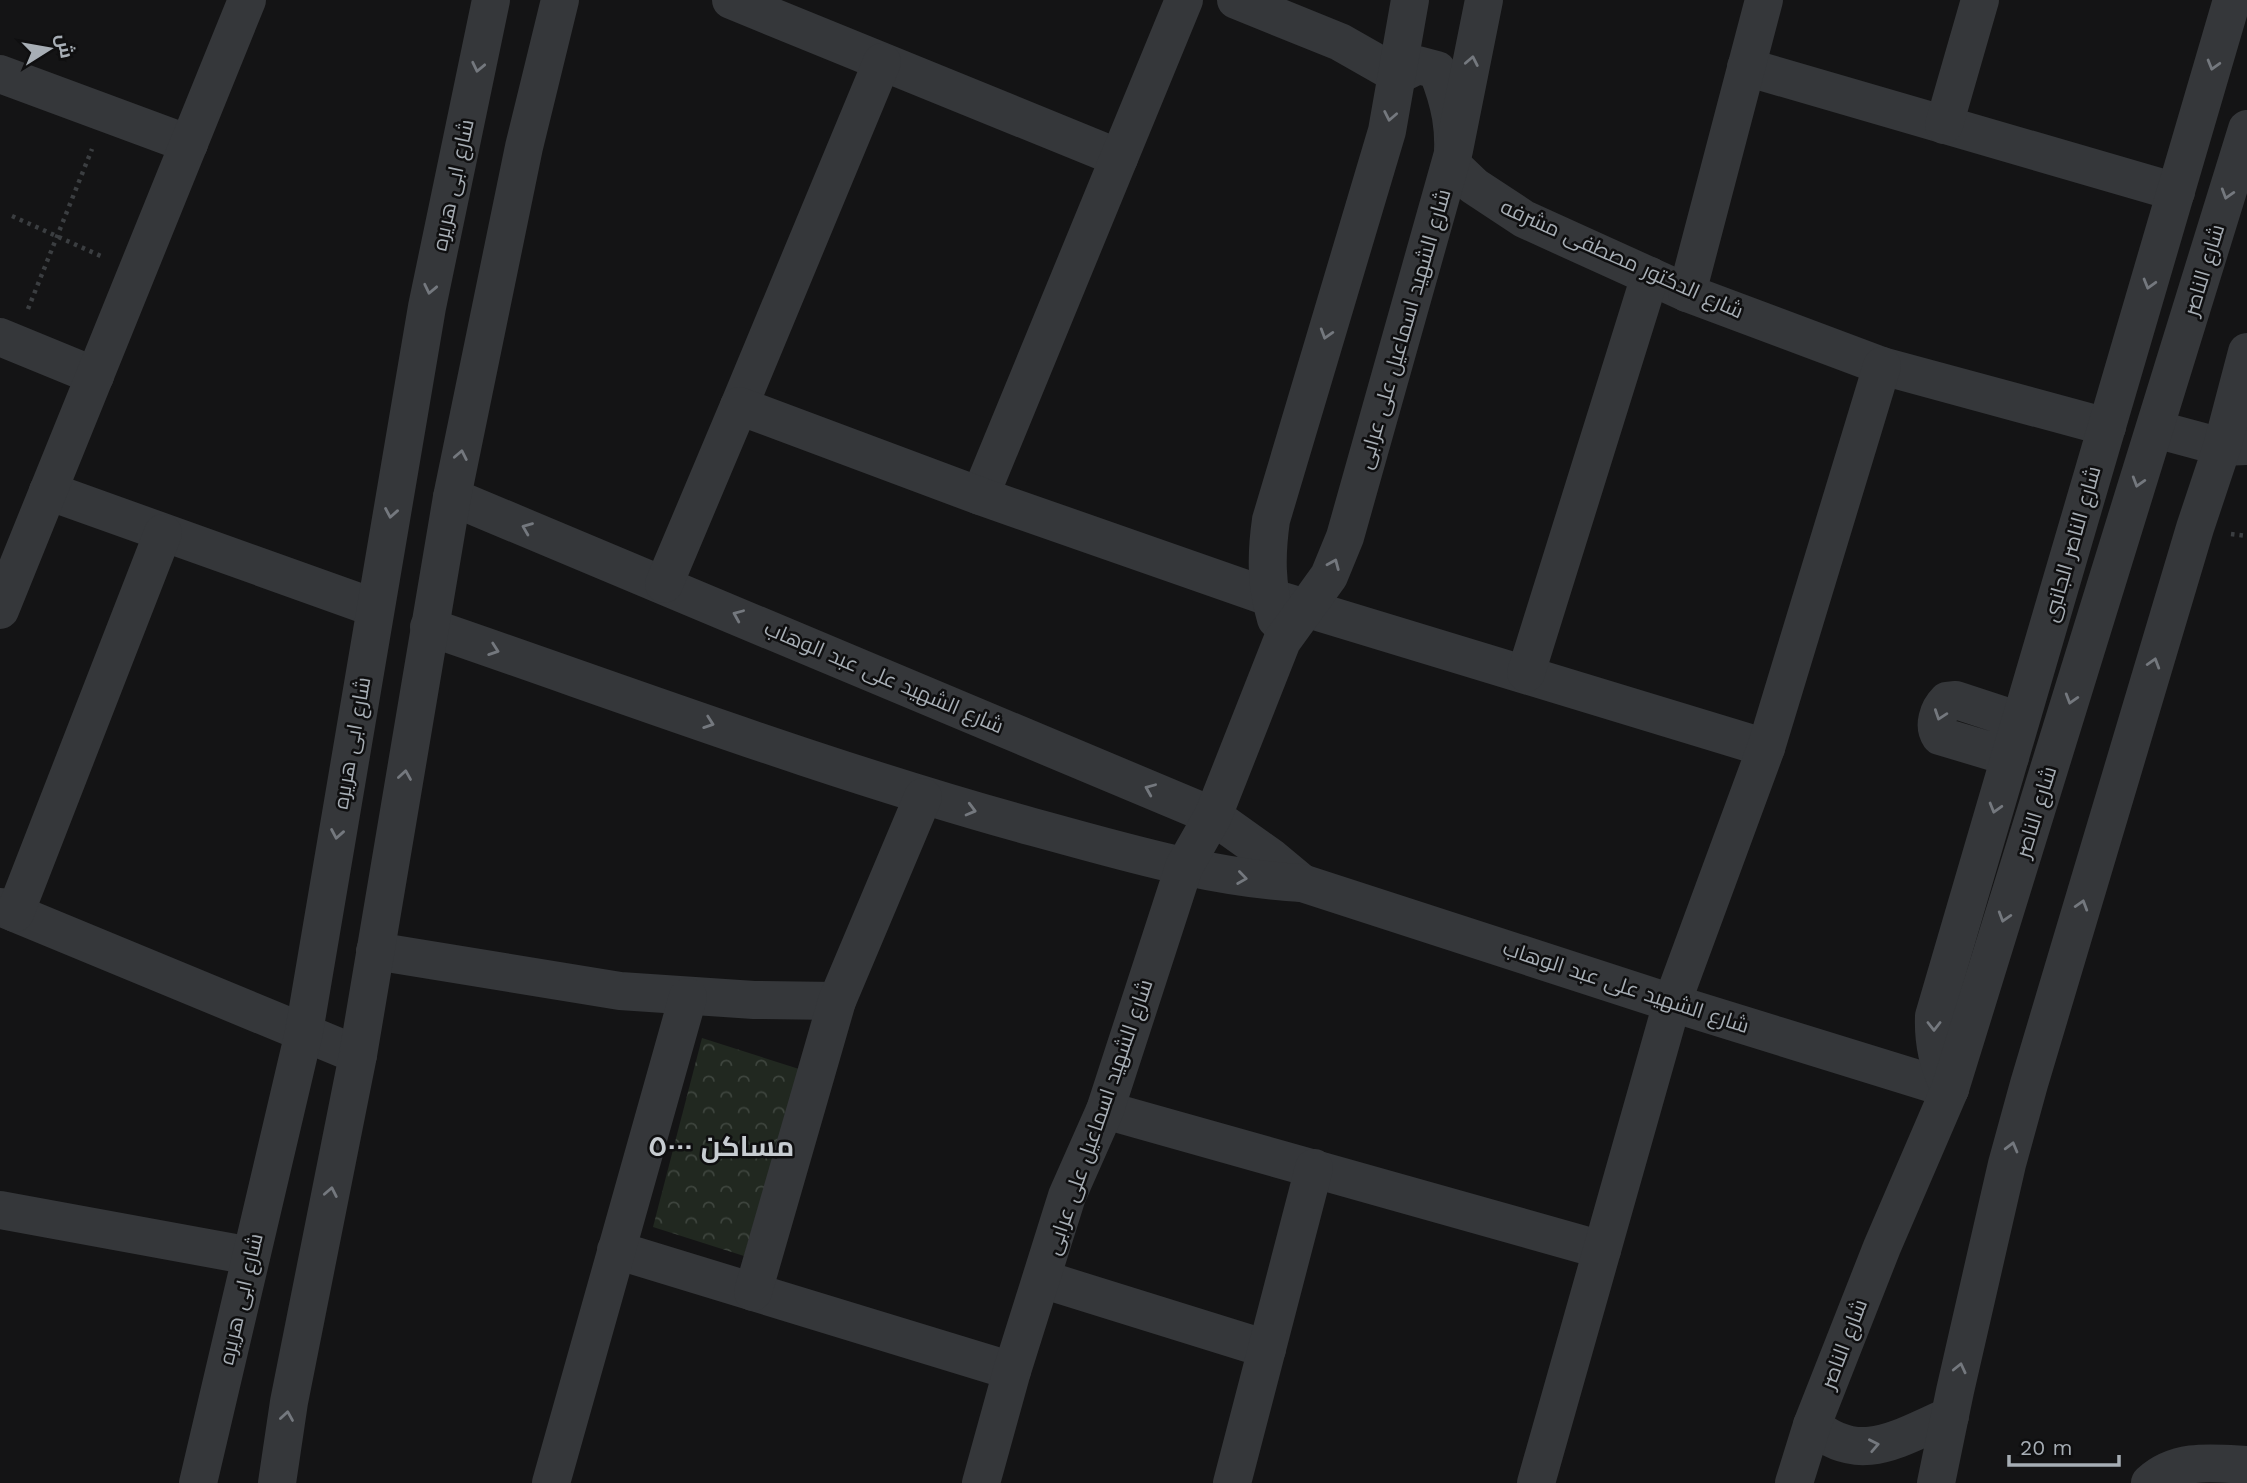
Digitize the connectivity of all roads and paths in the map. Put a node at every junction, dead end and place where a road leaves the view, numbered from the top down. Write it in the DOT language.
graph roads {
  1 [pos="247,0"];
  2 [pos="491,0"];
  3 [pos="560,0"];
  4 [pos="731,0"];
  5 [pos="1184,0"];
  6 [pos="1236,0"];
  7 [pos="1410,0"];
  8 [pos="1484,0"];
  9 [pos="1764,0"];
  10 [pos="1980,0"];
  11 [pos="2232,0"];
  12 [pos="882,62"];
  13 [pos="1746,67"];
  14 [pos="0,74"];
  15 [pos="1398,75"];
  16 [pos="106,113"];
  17 [pos="1944,125"];
  18 [pos="2247,129"];
  19 [pos="189,144"];
  20 [pos="1454,150"];
  21 [pos="1119,158"];
  22 [pos="2176,192"];
  23 [pos="12,216"];
  24 [pos="57,236"];
  25 [pos="137,272"];
  26 [pos="1650,276"];
  27 [pos="1687,293"];
  28 [pos="7,340"];
  29 [pos="2247,352"];
  30 [pos="1882,366"];
  31 [pos="95,376"];
  32 [pos="739,406"];
  33 [pos="2107,427"];
  34 [pos="2155,429"];
  35 [pos="2239,439"];
  36 [pos="48,491"];
  37 [pos="980,496"];
  38 [pos="452,497"];
  39 [pos="163,533"];
  40 [pos="664,584"];
  41 [pos="1269,597"];
  42 [pos="1308,607"];
  43 [pos="375,608"];
  44 [pos="0,610"];
  45 [pos="429,627"];
  46 [pos="1282,641"];
  47 [pos="368,649"];
  48 [pos="422,669"];
  49 [pos="1526,673"];
  50 [pos="2020,721"];
  51 [pos="1766,748"];
  52 [pos="2010,757"];
  53 [pos="923,796"];
  54 [pos="1213,816"];
  55 [pos="1184,867"];
  56 [pos="1302,883"];
  57 [pos="8,910"];
  58 [pos="375,951"];
  59 [pos="688,997"];
  60 [pos="837,1001"];
  61 [pos="1672,1003"];
  62 [pos="304,1032"];
  63 [pos="358,1055"];
  64 [pos="1950,1089"];
  65 [pos="1105,1110"];
  66 [pos="1314,1168"];
  67 [pos="0,1210"];
  68 [pos="616,1250"];
  69 [pos="1602,1251"];
  70 [pos="251,1256"];
  71 [pos="1042,1279"];
  72 [pos="753,1292"];
  73 [pos="1267,1349"];
  74 [pos="1012,1371"];
  75 [pos="1950,1416"];
  76 [pos="1812,1425"];
  77 [pos="2247,1465"];
  78 [pos="198,1483"];
  79 [pos="277,1483"];
  80 [pos="551,1483"];
  81 [pos="981,1483"];
  82 [pos="1232,1483"];
  83 [pos="1536,1483"];
  84 [pos="1794,1483"];
  85 [pos="1936,1483"];
  86 [pos="2150,1483"];
  1 -- 19 [label="street"];
  2 -- 43 [label="street, شارع ابى هريره, one-way"];
  38 -- 3 [label="street, one-way"];
  4 -- 12 [label="street"];
  5 -- 21 [label="street"];
  6 -- 15 [label="street"];
  7 -- 15 [label="street"];
  20 -- 8 [label="street, شارع الشهيد اسماعيل على عرابى, one-way"];
  9 -- 13 [label="street"];
  10 -- 17 [label="street"];
  11 -- 22 [label="street, شارع الناصر الجانبى, one-way"];
  12 -- 21 [label="street"];
  12 -- 32 [label="street"];
  13 -- 17 [label="street"];
  13 -- 27 [label="street"];
  14 -- 16 [label="street"];
  15 -- 20 [label="street, شارع الدكتور مصطفى مشرفه"];
  15 -- 41 [label="street, one-way"];
  16 -- 19 [label="street"];
  16 -- 24 [label="path"];
  17 -- 22 [label="street"];
  18 -- 34 [label="street, شارع الناصر, one-way"];
  19 -- 25 [label="street"];
  20 -- 26 [label="street, شارع الدكتور مصطفى مشرفه"];
  42 -- 20 [label="street, شارع الشهيد اسماعيل على عرابى, one-way"];
  21 -- 37 [label="street"];
  22 -- 33 [label="street, شارع الناصر الجانبى, one-way"];
  23 -- 24 [label="path"];
  24 -- 25 [label="path"];
  24 -- 28 [label="path"];
  25 -- 31 [label="street"];
  26 -- 27 [label="street, شارع الدكتور مصطفى مشرفه"];
  26 -- 49 [label="street"];
  27 -- 30 [label="street, شارع الدكتور مصطفى مشرفه"];
  28 -- 31 [label="street"];
  29 -- 35 [label="street"];
  30 -- 33 [label="street, شارع الدكتور مصطفى مشرفه"];
  30 -- 51 [label="street"];
  31 -- 36 [label="street"];
  32 -- 37 [label="street"];
  32 -- 40 [label="street"];
  33 -- 50 [label="street, شارع الناصر الجانبى"];
  34 -- 35 [label="street"];
  34 -- 64 [label="street, شارع الناصر, one-way"];
  75 -- 35 [label="street, one-way"];
  36 -- 39 [label="street"];
  36 -- 44 [label="street"];
  37 -- 41 [label="street"];
  40 -- 38 [label="street, شارع الشهيد على عبد الوهاب, one-way"];
  38 -- 45 [label="street"];
  39 -- 43 [label="street"];
  39 -- 57 [label="street"];
  54 -- 40 [label="street, شارع الشهيد على عبد الوهاب, one-way"];
  41 -- 42 [label="street"];
  41 -- 46 [label="street"];
  42 -- 46 [label="street, شارع الشهيد اسماعيل على عرابى"];
  42 -- 49 [label="street"];
  43 -- 47 [label="street, شارع ابى هريره"];
  45 -- 48 [label="street"];
  45 -- 53 [label="street, شارع الشهيد على عبد الوهاب, one-way"];
  46 -- 54 [label="street, شارع الشهيد اسماعيل على عرابى"];
  47 -- 48 [label="street"];
  47 -- 62 [label="street, شارع ابى هريره, one-way"];
  58 -- 48 [label="street, one-way"];
  49 -- 51 [label="street"];
  50 -- 52 [label="street, شارع الناصر الجانبى"];
  50 -- 52 [label="street, one-way"];
  51 -- 61 [label="street"];
  52 -- 64 [label="street, شارع الناصر الجانبى, one-way"];
  53 -- 55 [label="street, شارع الشهيد على عبد الوهاب, one-way"];
  53 -- 60 [label="street"];
  54 -- 55 [label="street, شارع الشهيد اسماعيل على عرابى"];
  54 -- 56 [label="street, شارع الشهيد على عبد الوهاب"];
  55 -- 56 [label="street, شارع الشهيد على عبد الوهاب, one-way"];
  55 -- 65 [label="street, شارع الشهيد اسماعيل على عرابى"];
  56 -- 61 [label="street, شارع الشهيد على عبد الوهاب"];
  57 -- 62 [label="street"];
  58 -- 59 [label="street"];
  58 -- 63 [label="street"];
  59 -- 60 [label="street"];
  59 -- 68 [label="street"];
  60 -- 72 [label="street"];
  61 -- 64 [label="street, شارع الشهيد على عبد الوهاب"];
  61 -- 69 [label="street"];
  62 -- 63 [label="street"];
  62 -- 70 [label="street, شارع ابى هريره"];
  79 -- 63 [label="street, one-way"];
  64 -- 76 [label="street, شارع الناصر"];
  65 -- 66 [label="street"];
  65 -- 71 [label="street, شارع الشهيد اسماعيل على عرابى"];
  66 -- 69 [label="street"];
  66 -- 73 [label="street"];
  67 -- 70 [label="street"];
  68 -- 72 [label="street"];
  68 -- 80 [label="street"];
  69 -- 83 [label="street"];
  70 -- 78 [label="street, شارع ابى هريره"];
  71 -- 73 [label="street"];
  71 -- 74 [label="street, شارع الشهيد اسماعيل على عرابى"];
  72 -- 74 [label="street"];
  73 -- 82 [label="street"];
  74 -- 81 [label="street, شارع الشهيد اسماعيل على عرابى"];
  76 -- 75 [label="street, one-way"];
  75 -- 85 [label="street"];
  76 -- 84 [label="street, شارع الناصر"];
  77 -- 86 [label="street"];
}
